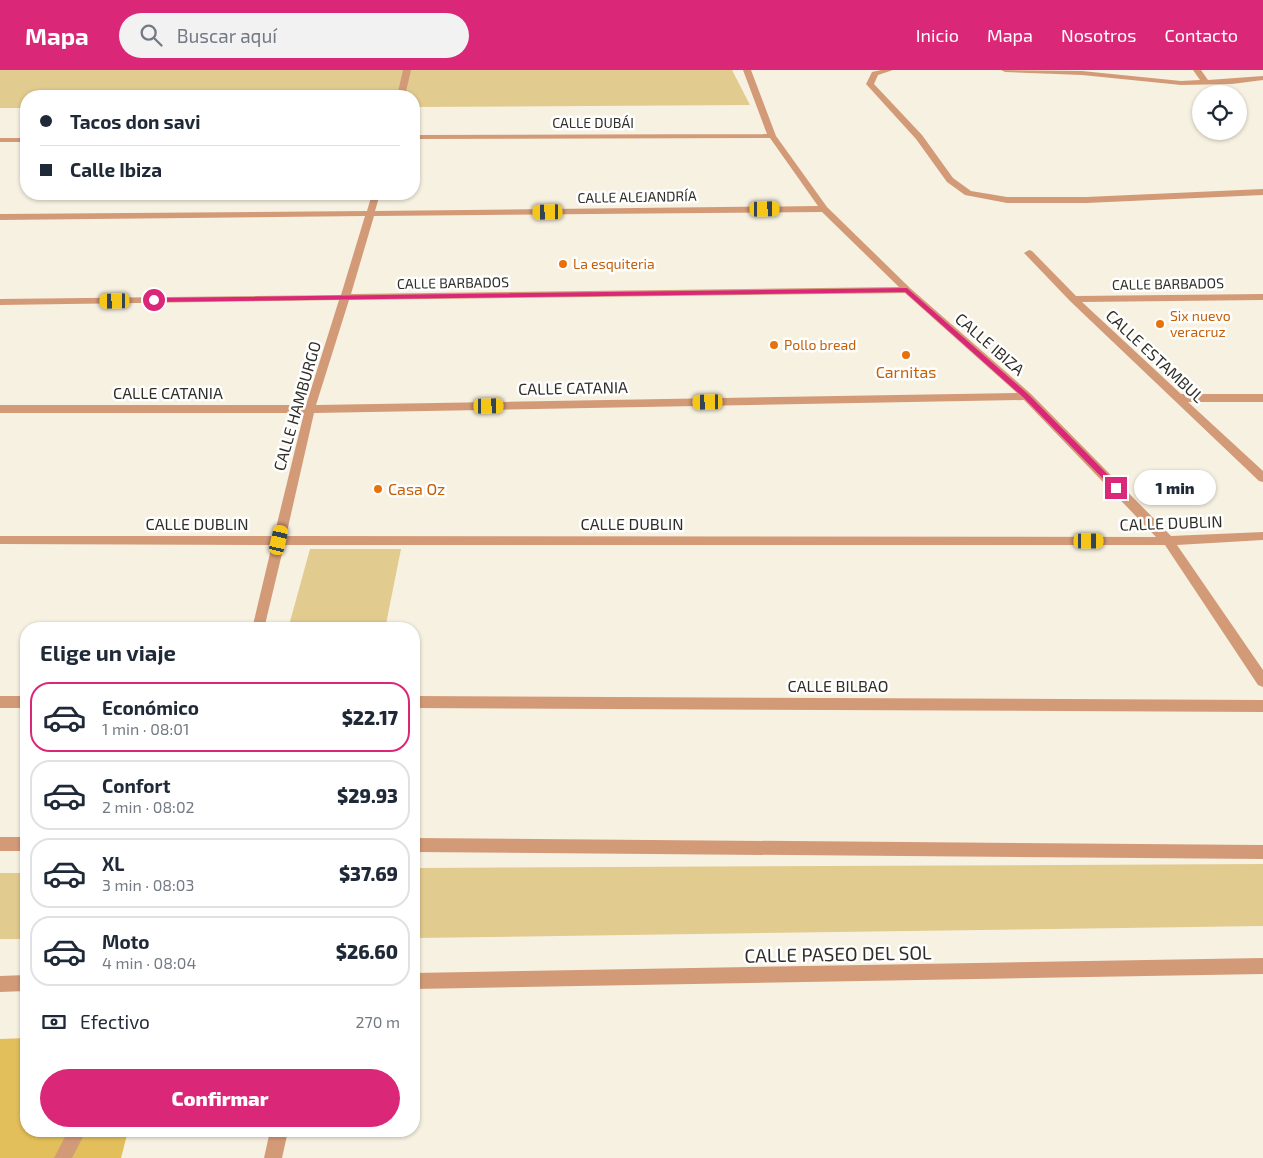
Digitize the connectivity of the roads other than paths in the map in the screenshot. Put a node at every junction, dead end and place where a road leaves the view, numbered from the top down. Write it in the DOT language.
graph roads {
  1 [pos="407,70"];
  2 [pos="748,70"];
  3 [pos="889,70"];
  4 [pos="1005,70"];
  5 [pos="1197,70"];
  6 [pos="1263,78"];
  7 [pos="1206,83"];
  8 [pos="402,90"];
  9 [pos="772,136"];
  10 [pos="420,137"];
  11 [pos="0,140"];
  12 [pos="20,140"];
  13 [pos="1263,192"];
  14 [pos="374,200"];
  15 [pos="824,209"];
  16 [pos="370,214"];
  17 [pos="0,217"];
  18 [pos="1029,253"];
  19 [pos="907,290"];
  20 [pos="1263,297"];
  21 [pos="346,298"];
  22 [pos="1073,299"];
  23 [pos="0,302"];
  24 [pos="1027,396"];
  25 [pos="1178,398"];
  26 [pos="1263,398"];
  27 [pos="0,409"];
  28 [pos="310,409"];
  29 [pos="1263,478"];
  30 [pos="1263,536"];
  31 [pos="0,540"];
  32 [pos="279,540"];
  33 [pos="1168,541"];
  34 [pos="260,622"];
  35 [pos="1263,681"];
  36 [pos="0,702"];
  37 [pos="20,702"];
  38 [pos="420,702"];
  39 [pos="1263,706"];
  40 [pos="0,844"];
  41 [pos="20,844"];
  42 [pos="420,845"];
  43 [pos="1263,852"];
  44 [pos="1263,966"];
  45 [pos="420,981"];
  46 [pos="0,984"];
  47 [pos="20,984"];
  48 [pos="74,1137"];
  49 [pos="278,1137"];
  50 [pos="63,1158"];
  51 [pos="273,1158"];
  1 -- 8 [label="street"];
  2 -- 9 [label="street, CALLE IBIZA"];
  3 -- 13 [label="street"];
  4 -- 7 [label="street"];
  5 -- 7 [label="street"];
  6 -- 7 [label="street"];
  9 -- 10 [label="street, CALLE DUBÁI"];
  9 -- 15 [label="street, CALLE IBIZA"];
  11 -- 12 [label="street"];
  14 -- 16 [label="street, CALLE HAMBURGO"];
  15 -- 16 [label="street, CALLE ALEJANDRÍA"];
  15 -- 19 [label="street, CALLE IBIZA"];
  16 -- 17 [label="street, CALLE ALEJANDRÍA"];
  16 -- 21 [label="street, CALLE HAMBURGO"];
  18 -- 22 [label="street, CALLE ESTAMBUL"];
  19 -- 21 [label="street, CALLE BARBADOS"];
  19 -- 24 [label="street, CALLE IBIZA"];
  20 -- 22 [label="street, CALLE BARBADOS"];
  21 -- 23 [label="street, CALLE BARBADOS"];
  21 -- 28 [label="street, CALLE HAMBURGO"];
  22 -- 25 [label="street, CALLE ESTAMBUL"];
  24 -- 28 [label="street, CALLE CATANIA"];
  24 -- 33 [label="street, CALLE IBIZA"];
  25 -- 26 [label="street"];
  25 -- 29 [label="street, CALLE ESTAMBUL"];
  27 -- 28 [label="street, CALLE CATANIA"];
  28 -- 32 [label="street, CALLE HAMBURGO"];
  30 -- 33 [label="street, CALLE DUBLIN"];
  31 -- 32 [label="street, CALLE DUBLIN"];
  32 -- 33 [label="street, CALLE DUBLIN"];
  32 -- 34 [label="street, CALLE HAMBURGO"];
  33 -- 35 [label="street, CALLE IBIZA"];
  36 -- 37 [label="street"];
  38 -- 39 [label="street, CALLE BILBAO"];
  40 -- 41 [label="street"];
  42 -- 43 [label="street"];
  44 -- 45 [label="street, CALLE PASEO DEL SOL"];
  46 -- 47 [label="street"];
  48 -- 50 [label="street"];
  49 -- 51 [label="street"];
}
